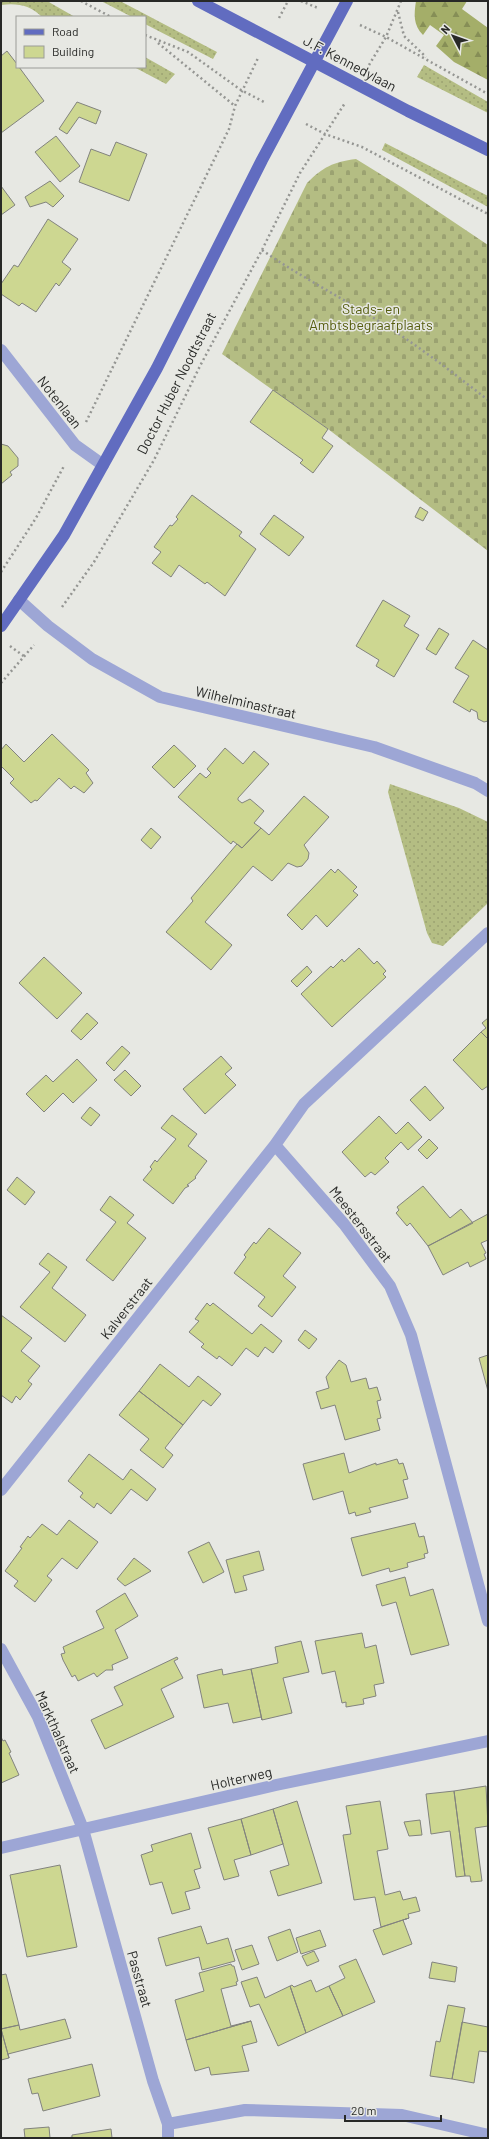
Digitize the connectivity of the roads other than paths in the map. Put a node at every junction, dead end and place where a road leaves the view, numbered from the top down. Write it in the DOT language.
graph roads {
  1 [pos="198,1"];
  2 [pos="347,1"];
  3 [pos="314,62"];
  4 [pos="488,150"];
  5 [pos="1,350"];
  6 [pos="103,465"];
  7 [pos="19,600"];
  8 [pos="1,626"];
  9 [pos="488,791"];
  10 [pos="488,933"];
  11 [pos="275,1145"];
  12 [pos="1,1490"];
  13 [pos="488,1621"];
  14 [pos="1,1649"];
  15 [pos="488,1741"];
  16 [pos="83,1829"];
  17 [pos="1,1848"];
  18 [pos="168,2124"];
  19 [pos="488,2135"];
  20 [pos="168,2138"];
  1 -- 3 [label="main road, J.F. Kennedylaan"];
  2 -- 3 [label="main road, Doctor Huber Noodtstraat"];
  3 -- 4 [label="main road, J.F. Kennedylaan"];
  3 -- 6 [label="main road, Doctor Huber Noodtstraat"];
  5 -- 6 [label="street, Notenlaan"];
  6 -- 7 [label="main road, Doctor Huber Noodtstraat"];
  7 -- 8 [label="main road, Doctor Huber Noodtstraat"];
  7 -- 9 [label="street, Wilhelminastraat"];
  10 -- 11 [label="street"];
  11 -- 12 [label="street, Kalverstraat"];
  11 -- 13 [label="street, Meestersstraat"];
  14 -- 16 [label="street, Markthalstraat"];
  15 -- 16 [label="street, Holterweg"];
  16 -- 17 [label="street, Holterweg"];
  16 -- 18 [label="street, Passtraat"];
  18 -- 19 [label="street"];
  18 -- 20 [label="street, Passtraat"];
}
